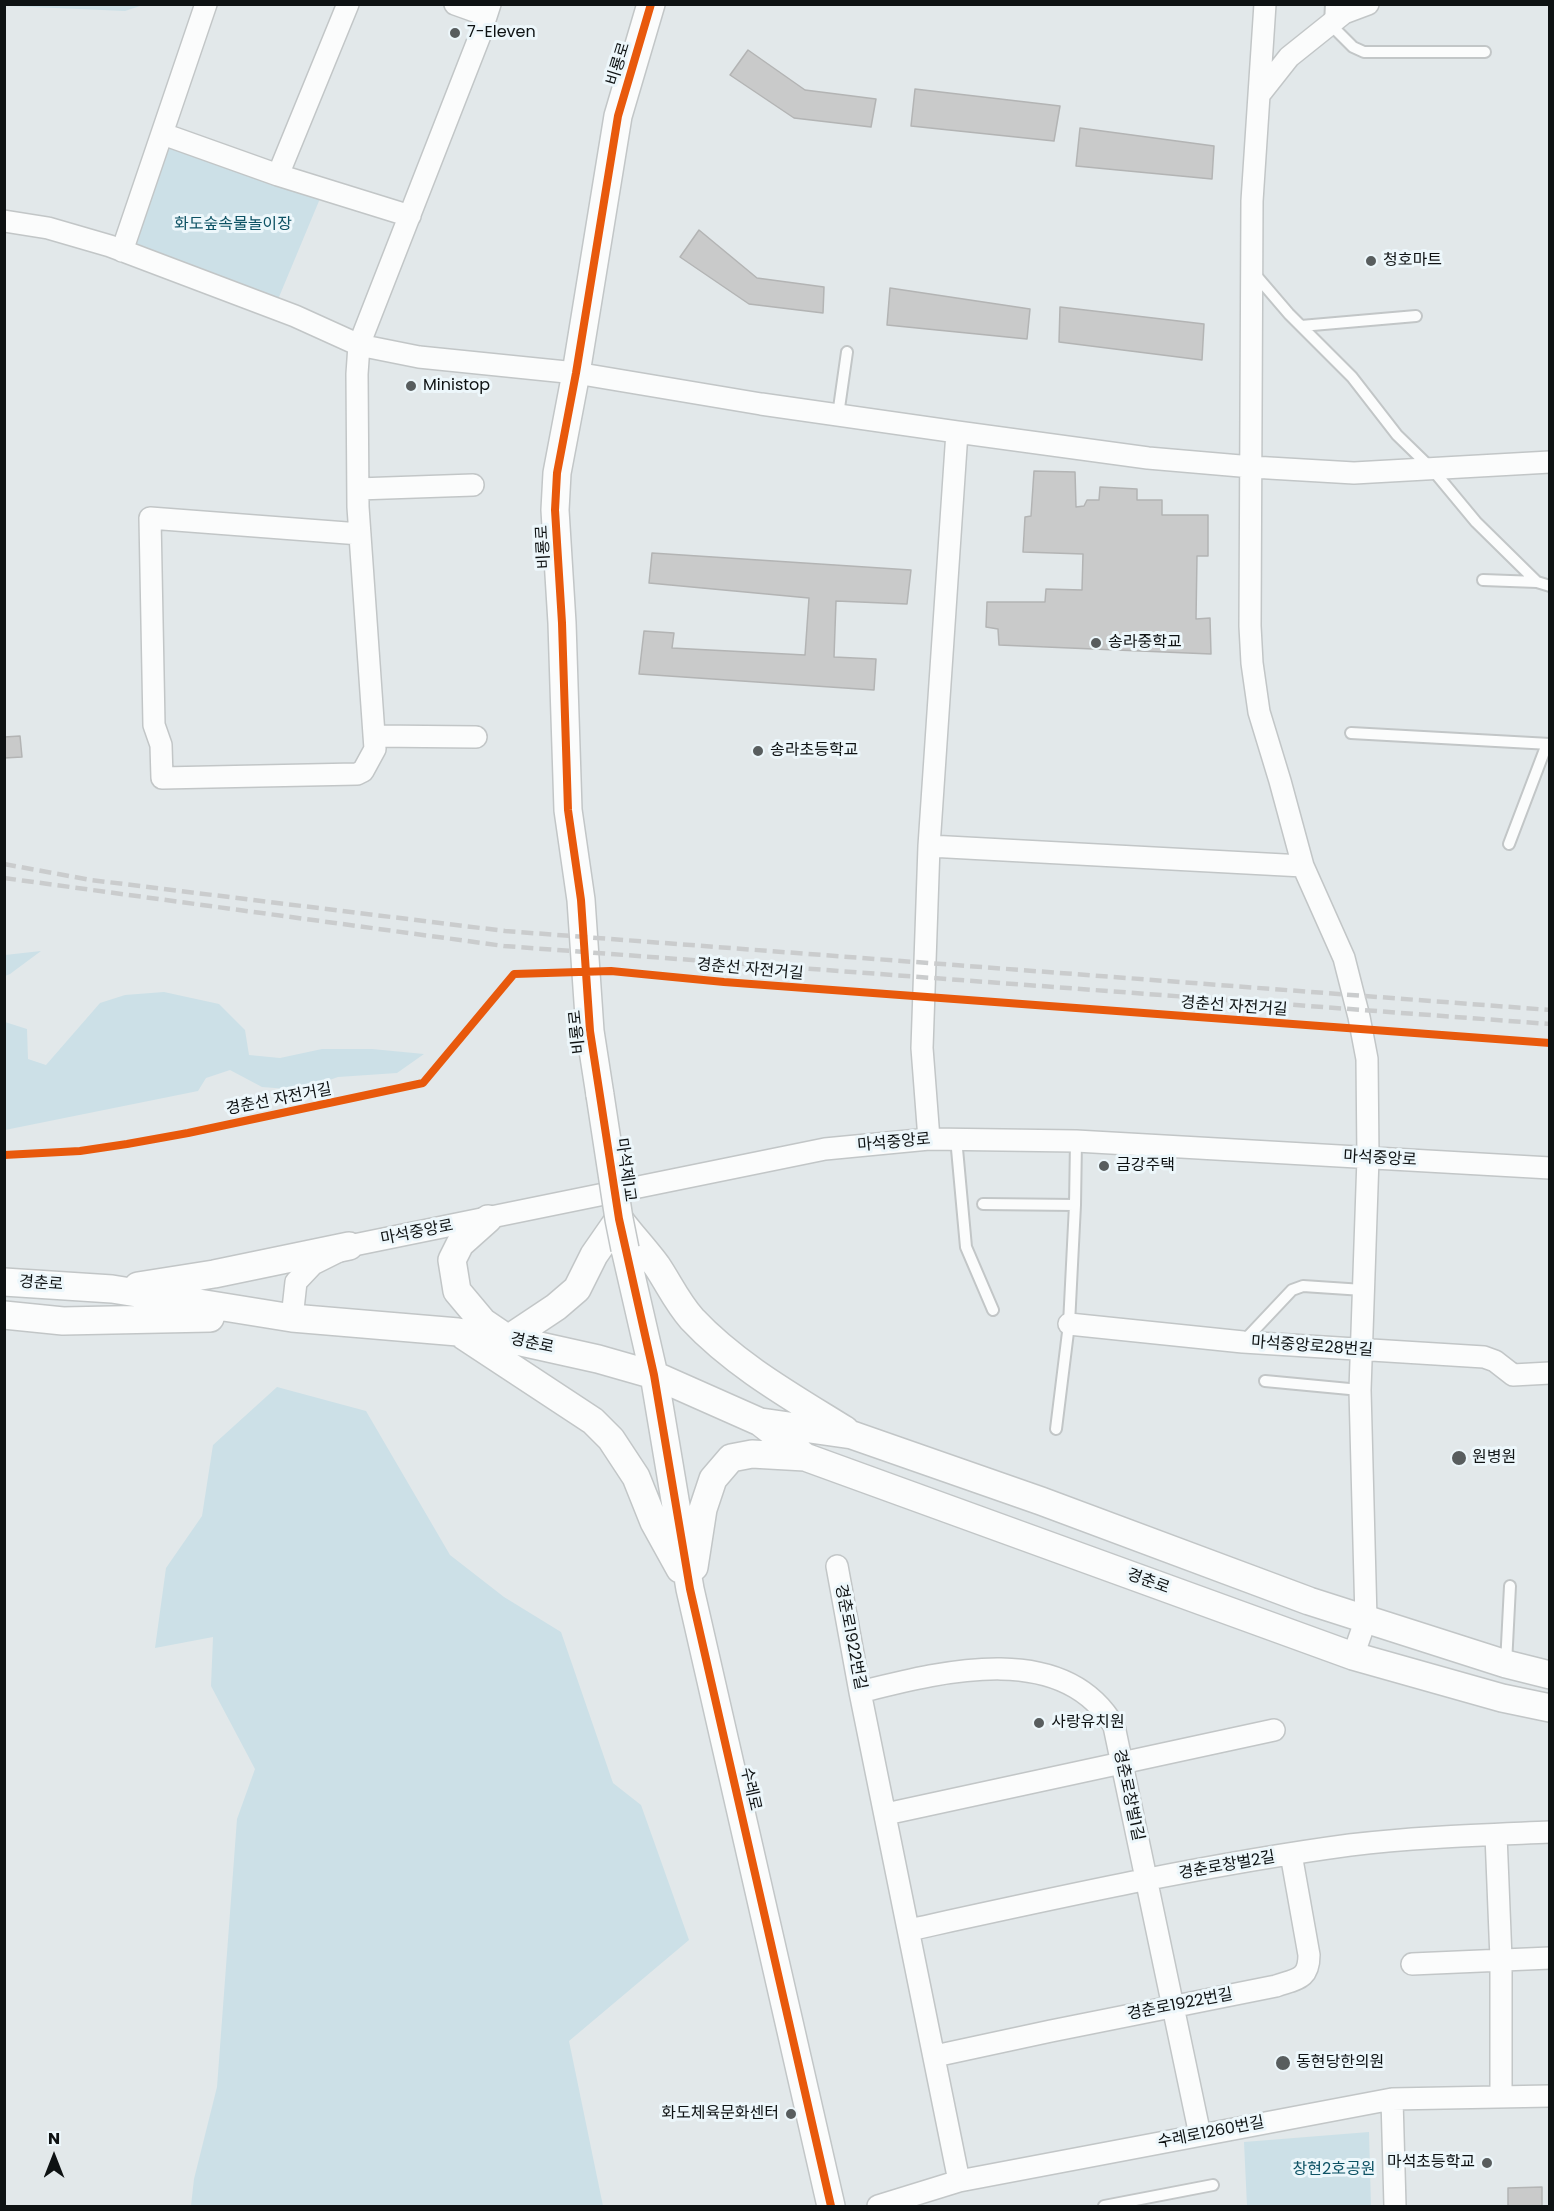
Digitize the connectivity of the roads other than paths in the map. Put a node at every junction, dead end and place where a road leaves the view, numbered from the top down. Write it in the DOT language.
graph roads {
  1 [pos="207,4"];
  2 [pos="348,4"];
  3 [pos="455,4"];
  4 [pos="651,4"];
  5 [pos="1265,4"];
  6 [pos="1368,4"];
  7 [pos="488,10"];
  8 [pos="1330,14"];
  9 [pos="1485,52"];
  10 [pos="1259,95"];
  11 [pos="163,134"];
  12 [pos="278,175"];
  13 [pos="410,216"];
  14 [pos="4,221"];
  15 [pos="122,251"];
  16 [pos="1251,269"];
  17 [pos="1416,316"];
  18 [pos="1301,326"];
  19 [pos="359,345"];
  20 [pos="847,352"];
  21 [pos="576,373"];
  22 [pos="838,415"];
  23 [pos="957,432"];
  24 [pos="1550,462"];
  25 [pos="1252,467"];
  26 [pos="1432,469"];
  27 [pos="473,485"];
  28 [pos="358,489"];
  29 [pos="360,534"];
  30 [pos="1483,580"];
  31 [pos="1537,582"];
  32 [pos="1550,586"];
  33 [pos="1351,733"];
  34 [pos="374,736"];
  35 [pos="476,736"];
  36 [pos="1548,744"];
  37 [pos="1509,844"];
  38 [pos="930,846"];
  39 [pos="1303,867"];
  40 [pos="600,1095"];
  41 [pos="956,1138"];
  42 [pos="929,1139"];
  43 [pos="1077,1141"];
  44 [pos="1368,1158"];
  45 [pos="1550,1168"];
  46 [pos="983,1204"];
  47 [pos="1076,1205"];
  48 [pos="488,1219"];
  49 [pos="618,1220"];
  50 [pos="349,1246"];
  51 [pos="4,1282"];
  52 [pos="112,1289"];
  53 [pos="1363,1290"];
  54 [pos="993,1310"];
  55 [pos="4,1315"];
  56 [pos="292,1318"];
  57 [pos="1069,1324"];
  58 [pos="458,1332"];
  59 [pos="508,1339"];
  60 [pos="1242,1342"];
  61 [pos="1361,1351"];
  62 [pos="1550,1373"];
  63 [pos="654,1375"];
  64 [pos="1265,1382"];
  65 [pos="1360,1389"];
  66 [pos="760,1422"];
  67 [pos="1056,1429"];
  68 [pos="852,1435"];
  69 [pos="805,1457"];
  70 [pos="837,1566"];
  71 [pos="1510,1586"];
  72 [pos="690,1589"];
  73 [pos="1366,1619"];
  74 [pos="1353,1656"];
  75 [pos="1506,1664"];
  76 [pos="1550,1675"];
  77 [pos="860,1692"];
  78 [pos="1550,1708"];
  79 [pos="1274,1730"];
  80 [pos="1121,1764"];
  81 [pos="886,1814"];
  82 [pos="1550,1832"];
  83 [pos="1496,1835"];
  84 [pos="1291,1854"];
  85 [pos="1147,1880"];
  86 [pos="909,1930"];
  87 [pos="1550,1958"];
  88 [pos="1501,1959"];
  89 [pos="1412,1964"];
  90 [pos="1173,2006"];
  91 [pos="935,2056"];
  92 [pos="1550,2096"];
  93 [pos="1501,2097"];
  94 [pos="1392,2099"];
  95 [pos="1200,2135"];
  96 [pos="959,2181"];
  97 [pos="1214,2185"];
  98 [pos="831,2206"];
  99 [pos="878,2206"];
  100 [pos="1104,2206"];
  101 [pos="1395,2206"];
  1 -- 11 [label="street"];
  2 -- 12 [label="street"];
  3 -- 7 [label="street"];
  4 -- 21 [label="street, 비룡로"];
  5 -- 10 [label="street"];
  6 -- 8 [label="street"];
  7 -- 13 [label="street"];
  8 -- 9 [label="lane"];
  8 -- 10 [label="street"];
  10 -- 16 [label="street"];
  11 -- 12 [label="street"];
  11 -- 15 [label="street"];
  12 -- 13 [label="street"];
  13 -- 19 [label="street"];
  14 -- 15 [label="street"];
  15 -- 19 [label="street"];
  16 -- 18 [label="lane"];
  16 -- 25 [label="street"];
  17 -- 18 [label="lane"];
  18 -- 26 [label="lane"];
  19 -- 21 [label="street"];
  19 -- 28 [label="street"];
  20 -- 22 [label="lane"];
  21 -- 22 [label="street"];
  21 -- 40 [label="street, 비룡로"];
  22 -- 23 [label="street"];
  23 -- 25 [label="street"];
  23 -- 38 [label="street"];
  24 -- 26 [label="street"];
  25 -- 26 [label="street"];
  25 -- 39 [label="street"];
  26 -- 31 [label="lane"];
  27 -- 28 [label="street"];
  28 -- 29 [label="street"];
  29 -- 34 [label="street"];
  29 -- 34 [label="street"];
  30 -- 31 [label="lane"];
  31 -- 32 [label="lane"];
  33 -- 36 [label="lane"];
  34 -- 35 [label="street"];
  36 -- 37 [label="lane"];
  38 -- 39 [label="street"];
  38 -- 42 [label="street"];
  39 -- 44 [label="street"];
  40 -- 49 [label="street, 마석제1교, bridge"];
  41 -- 42 [label="street, 마석중앙로"];
  41 -- 43 [label="street, 마석중앙로"];
  41 -- 54 [label="lane"];
  42 -- 48 [label="street, 마석중앙로"];
  43 -- 44 [label="street, 마석중앙로"];
  43 -- 47 [label="lane"];
  44 -- 45 [label="street, 마석중앙로"];
  44 -- 53 [label="street"];
  46 -- 47 [label="lane"];
  47 -- 57 [label="lane"];
  48 -- 50 [label="street, 마석중앙로"];
  48 -- 59 [label="street"];
  49 -- 59 [label="street"];
  49 -- 63 [label="street, 마석제1교, bridge"];
  49 -- 68 [label="street"];
  50 -- 52 [label="street"];
  50 -- 56 [label="street, 마석중앙로"];
  51 -- 52 [label="street, 경춘로"];
  52 -- 56 [label="street, 경춘로"];
  53 -- 60 [label="lane"];
  53 -- 61 [label="street"];
  55 -- 56 [label="street, 경춘로"];
  56 -- 58 [label="street, 경춘로"];
  57 -- 60 [label="street, 마석중앙로28번길"];
  57 -- 67 [label="lane"];
  58 -- 59 [label="street, 경춘로"];
  58 -- 72 [label="street"];
  59 -- 63 [label="street, 경춘로"];
  60 -- 61 [label="street, 마석중앙로28번길"];
  61 -- 62 [label="street, 마석중앙로28번길"];
  61 -- 65 [label="street"];
  63 -- 66 [label="street, 경춘로"];
  63 -- 72 [label="street, 수레로"];
  64 -- 65 [label="lane"];
  65 -- 73 [label="street"];
  66 -- 68 [label="street, 경춘로"];
  66 -- 69 [label="street, 경춘로"];
  68 -- 73 [label="street, 경춘로"];
  69 -- 72 [label="street"];
  69 -- 74 [label="street, 경춘로"];
  70 -- 77 [label="street, 경춘로1922번길"];
  71 -- 75 [label="lane"];
  72 -- 98 [label="street, 수레로"];
  73 -- 74 [label="street"];
  73 -- 75 [label="street, 경춘로"];
  74 -- 78 [label="street, 경춘로"];
  75 -- 76 [label="street, 경춘로"];
  77 -- 80 [label="street, 경춘로창벌1길"];
  77 -- 81 [label="street, 경춘로1922번길"];
  79 -- 80 [label="street"];
  80 -- 81 [label="street"];
  80 -- 85 [label="street, 경춘로창벌1길"];
  81 -- 86 [label="street, 경춘로1922번길"];
  82 -- 83 [label="street, 경춘로창벌2길"];
  83 -- 84 [label="street, 경춘로창벌2길"];
  83 -- 88 [label="street"];
  84 -- 85 [label="street, 경춘로창벌2길"];
  84 -- 90 [label="street, 경춘로1922번길"];
  85 -- 86 [label="street, 경춘로창벌2길"];
  85 -- 90 [label="street, 경춘로창벌1길"];
  86 -- 91 [label="street, 경춘로1922번길"];
  87 -- 88 [label="street"];
  88 -- 89 [label="street"];
  88 -- 93 [label="street"];
  90 -- 91 [label="street, 경춘로1922번길"];
  90 -- 95 [label="street, 경춘로창벌1길"];
  91 -- 96 [label="street, 경춘로1922번길"];
  92 -- 93 [label="street, 수레로1260번길"];
  93 -- 94 [label="street, 수레로1260번길"];
  94 -- 95 [label="street, 수레로1260번길"];
  94 -- 101 [label="street"];
  95 -- 96 [label="street, 수레로1260번길"];
  96 -- 99 [label="street, 수레로1260번길"];
  97 -- 100 [label="lane"];
}
